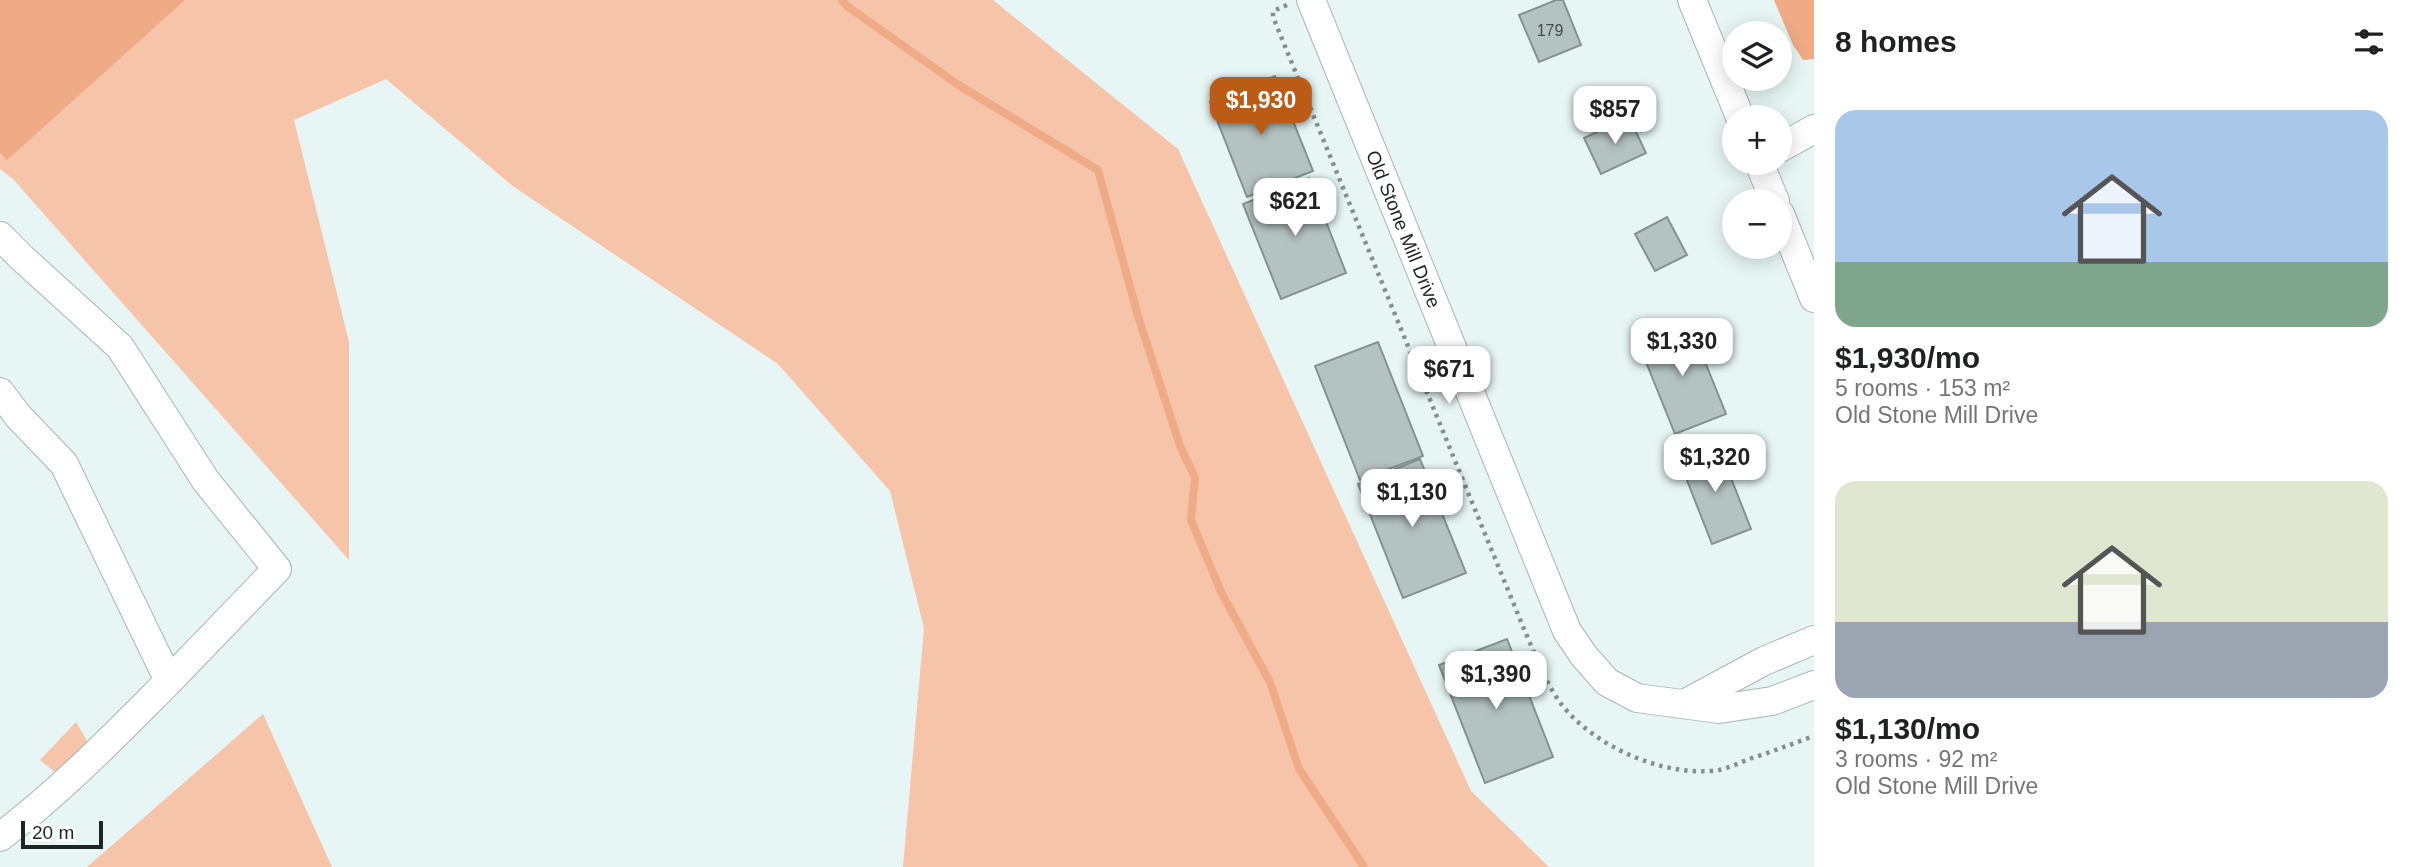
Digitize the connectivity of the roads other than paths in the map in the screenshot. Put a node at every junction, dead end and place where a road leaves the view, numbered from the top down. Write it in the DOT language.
graph roads {
  1 [pos="1311,0"];
  2 [pos="1692,0"];
  3 [pos="1735,105"];
  4 [pos="1814,128"];
  5 [pos="1792,141"];
  6 [pos="1814,153"];
  7 [pos="1792,156"];
  8 [pos="0,236"];
  9 [pos="1792,244"];
  10 [pos="1814,298"];
  11 [pos="0,392"];
  12 [pos="1814,640"];
  13 [pos="169,681"];
  14 [pos="1814,685"];
  15 [pos="1686,703"];
  16 [pos="0,837"];
  1 -- 15 [label="street, Old Stone Mill Drive"];
  2 -- 3 [label="street"];
  4 -- 5 [label="street"];
  6 -- 7 [label="street"];
  8 -- 13 [label="street"];
  9 -- 10 [label="street"];
  11 -- 13 [label="street"];
  12 -- 15 [label="street"];
  13 -- 16 [label="street"];
  14 -- 15 [label="street, Old Stone Mill Drive"];
}
